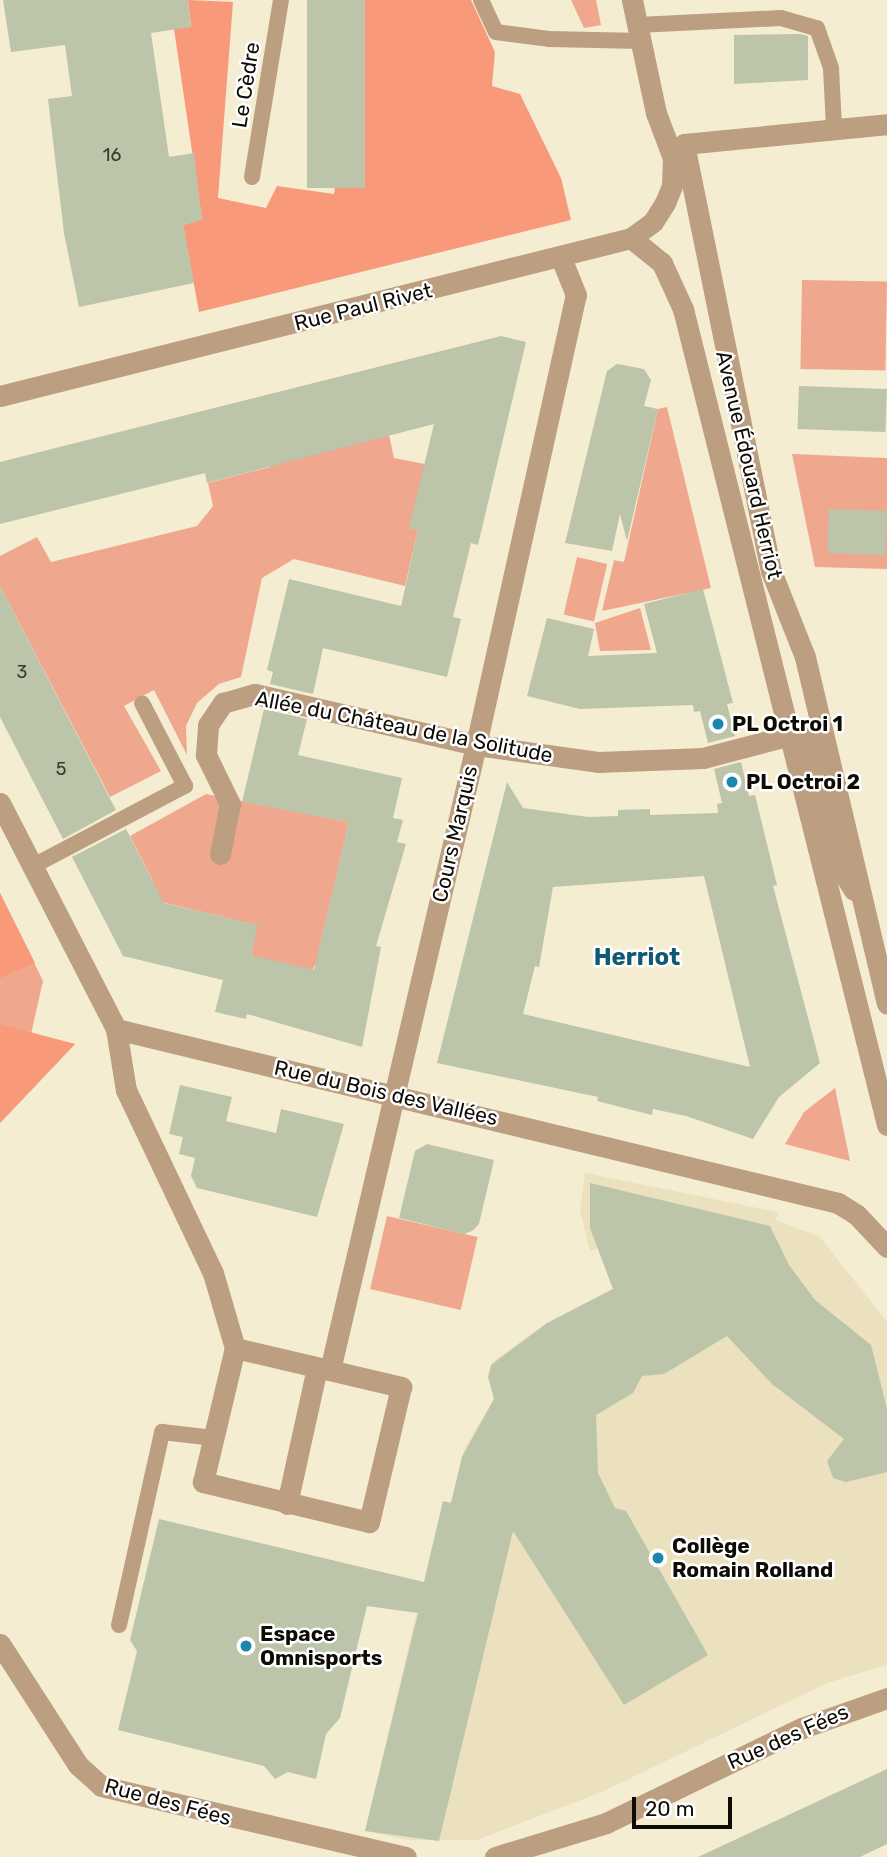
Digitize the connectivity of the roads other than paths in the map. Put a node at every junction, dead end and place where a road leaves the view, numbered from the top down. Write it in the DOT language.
graph roads {
  1 [pos="281,0"];
  2 [pos="481,0"];
  3 [pos="632,0"];
  4 [pos="639,33"];
  5 [pos="887,124"];
  6 [pos="834,128"];
  7 [pos="678,151"];
  8 [pos="252,177"];
  9 [pos="631,238"];
  10 [pos="561,258"];
  11 [pos="0,396"];
  12 [pos="142,704"];
  13 [pos="786,736"];
  14 [pos="477,745"];
  15 [pos="0,803"];
  16 [pos="220,854"];
  17 [pos="33,866"];
  18 [pos="863,903"];
  19 [pos="887,1003"];
  20 [pos="116,1029"];
  21 [pos="394,1095"];
  22 [pos="887,1125"];
  23 [pos="887,1248"];
  24 [pos="235,1348"];
  25 [pos="323,1369"];
  26 [pos="214,1437"];
  27 [pos="286,1504"];
  28 [pos="119,1625"];
  29 [pos="0,1644"];
  30 [pos="887,1698"];
  31 [pos="406,1857"];
  32 [pos="495,1857"];
  1 -- 8 [label="lane, Le Cèdre"];
  2 -- 4 [label="lane"];
  3 -- 4 [label="street, Avenue Édouard Herriot"];
  4 -- 6 [label="lane"];
  4 -- 7 [label="street, Avenue Édouard Herriot"];
  5 -- 6 [label="street"];
  6 -- 7 [label="street"];
  7 -- 9 [label="street, Rue Paul Rivet"];
  7 -- 18 [label="street, Avenue Édouard Herriot"];
  9 -- 10 [label="street, Rue Paul Rivet"];
  9 -- 13 [label="street, Avenue Édouard Herriot"];
  10 -- 11 [label="street, Rue Paul Rivet"];
  10 -- 14 [label="street, Cours Marquis"];
  12 -- 17 [label="lane"];
  13 -- 14 [label="street, Allée du Château de la Solitude"];
  13 -- 18 [label="street, Avenue Édouard Herriot"];
  13 -- 22 [label="street, Avenue Édouard Herriot"];
  14 -- 16 [label="street, Allée du Château de la Solitude"];
  14 -- 21 [label="street, Cours Marquis"];
  15 -- 17 [label="street"];
  17 -- 20 [label="street"];
  18 -- 19 [label="street, Avenue Édouard Herriot"];
  20 -- 21 [label="street, Rue du Bois des Vallées"];
  20 -- 24 [label="street"];
  21 -- 23 [label="street, Rue du Bois des Vallées"];
  21 -- 25 [label="street, Cours Marquis"];
  24 -- 25 [label="street"];
  24 -- 26 [label="street"];
  25 -- 27 [label="street, Cours Marquis"];
  25 -- 27 [label="street"];
  26 -- 27 [label="street"];
  26 -- 28 [label="lane"];
  29 -- 31 [label="street, Rue des Fées"];
  30 -- 32 [label="street, Rue des Fées"];
}
